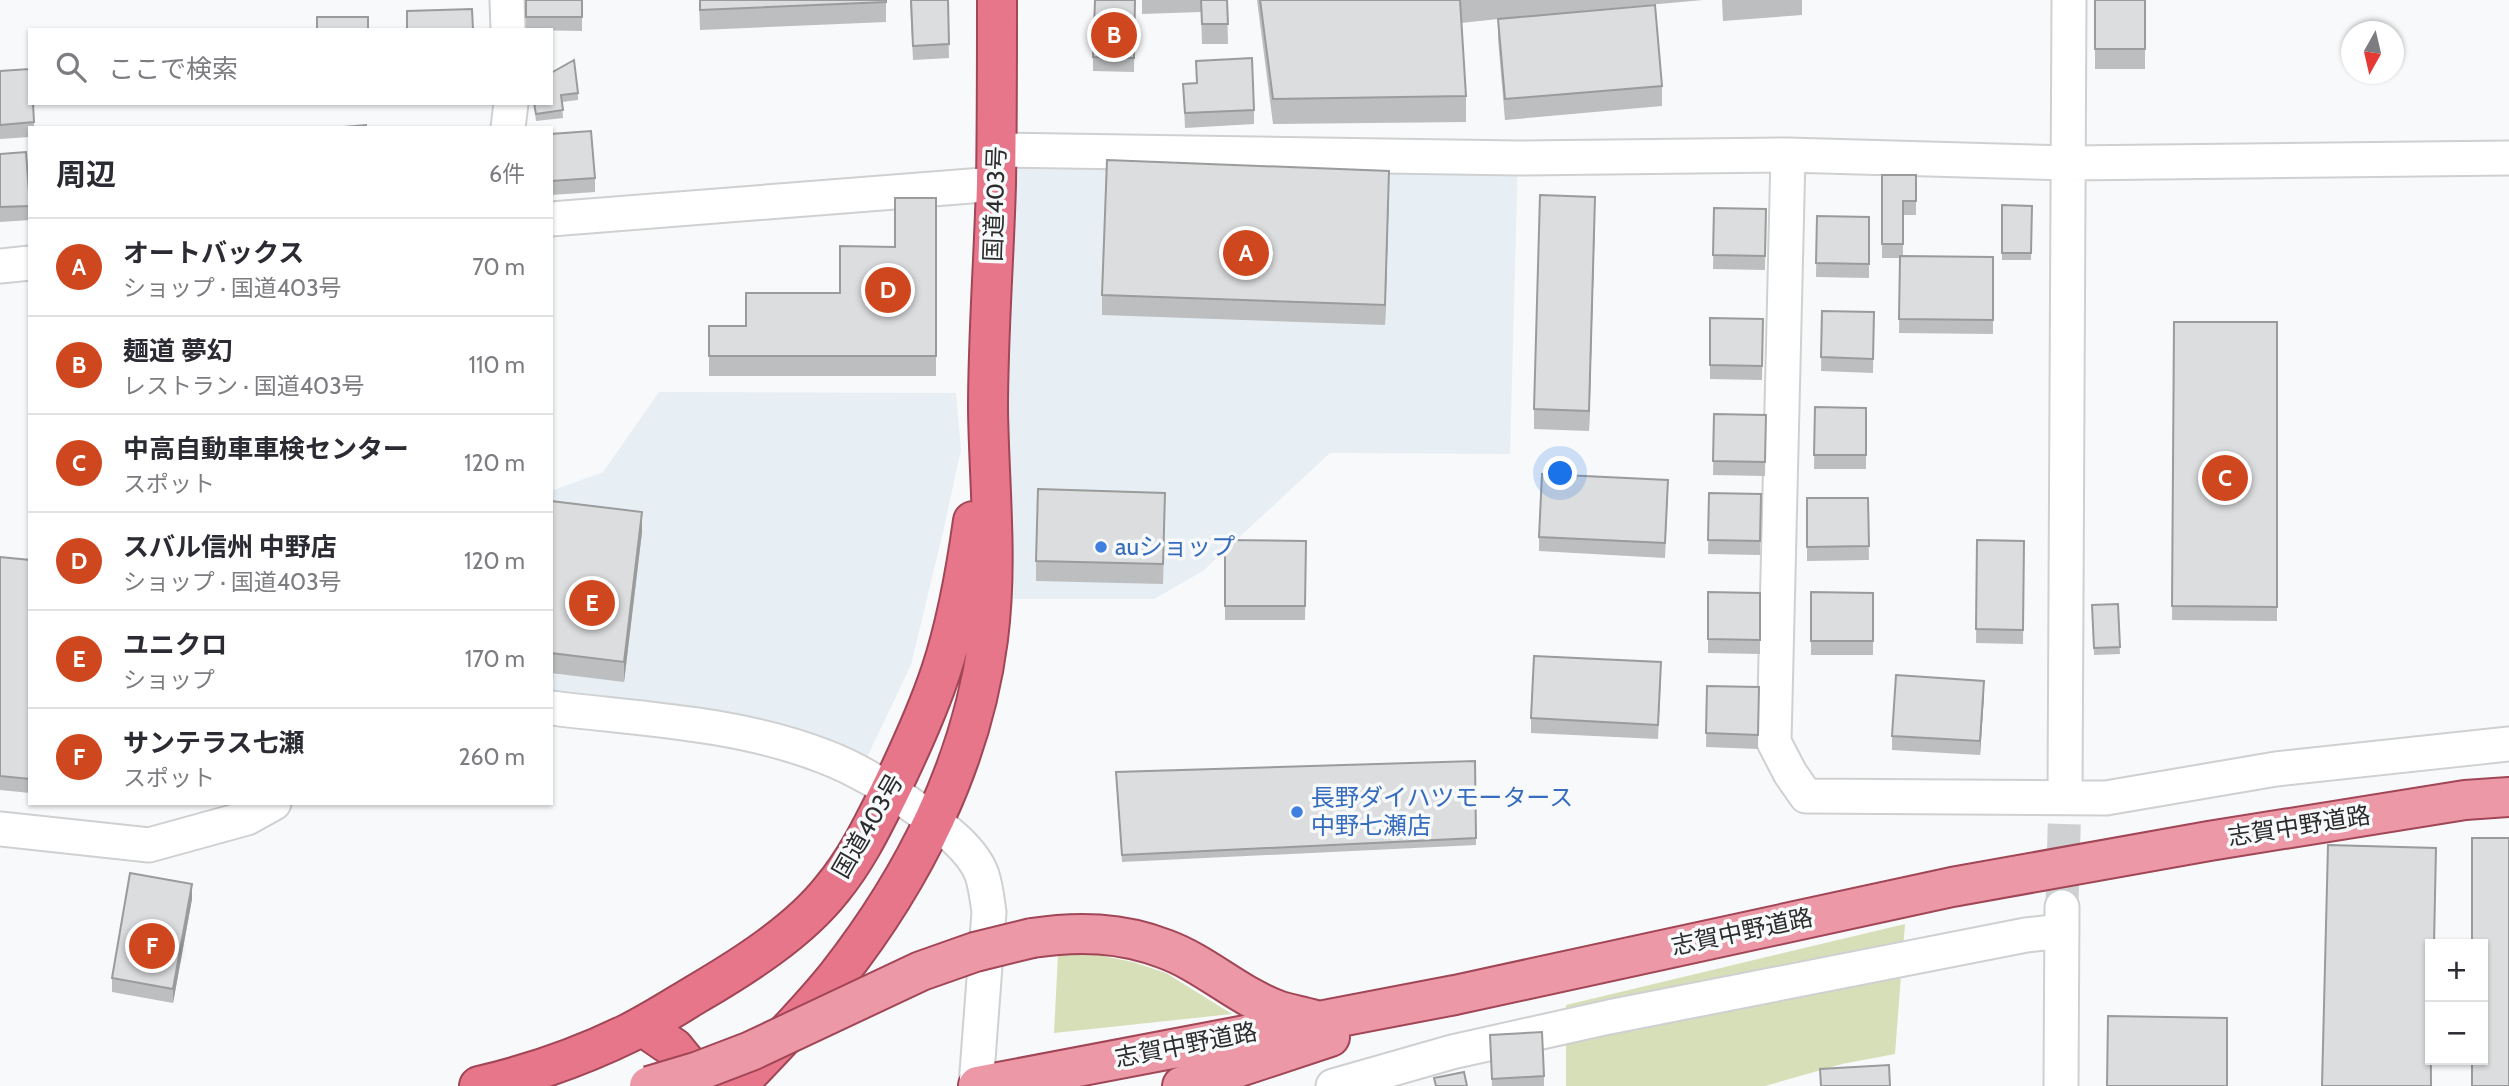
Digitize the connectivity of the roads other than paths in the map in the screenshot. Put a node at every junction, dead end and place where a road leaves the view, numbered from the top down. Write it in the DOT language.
graph roads {
  1 [pos="507,0"];
  2 [pos="997,0"];
  3 [pos="2069,0"];
  4 [pos="508,28"];
  5 [pos="511,105"];
  6 [pos="508,126"];
  7 [pos="1788,155"];
  8 [pos="2509,158"];
  9 [pos="2069,163"];
  10 [pos="996,167"];
  11 [pos="553,219"];
  12 [pos="28,263"];
  13 [pos="0,266"];
  14 [pos="988,408"];
  15 [pos="553,708"];
  16 [pos="2509,744"];
  17 [pos="890,790"];
  18 [pos="2065,796"];
  19 [pos="2509,797"];
  20 [pos="270,805"];
  21 [pos="934,821"];
  22 [pos="0,829"];
  23 [pos="1455,995"];
  24 [pos="1316,1020"];
  25 [pos="642,1026"];
  26 [pos="479,1086"];
  27 [pos="649,1086"];
  28 [pos="705,1086"];
  29 [pos="733,1086"];
  30 [pos="977,1086"];
  31 [pos="1182,1086"];
  32 [pos="1333,1086"];
  33 [pos="2062,1086"];
  1 -- 4 [label="street"];
  2 -- 10 [label="highway, 国道403号"];
  3 -- 9 [label="street"];
  5 -- 6 [label="street"];
  7 -- 9 [label="street"];
  7 -- 10 [label="street"];
  7 -- 18 [label="street"];
  8 -- 9 [label="street"];
  9 -- 18 [label="street"];
  10 -- 11 [label="street"];
  10 -- 14 [label="highway, 国道403号"];
  12 -- 13 [label="street"];
  14 -- 17 [label="highway, 国道403号"];
  14 -- 21 [label="highway, 国道403号"];
  15 -- 17 [label="street"];
  16 -- 18 [label="street"];
  17 -- 21 [label="street"];
  17 -- 25 [label="highway, 国道403号"];
  19 -- 23 [label="main road, 志賀中野道路"];
  20 -- 22 [label="street"];
  21 -- 29 [label="highway, 国道403号"];
  21 -- 30 [label="street"];
  23 -- 24 [label="main road, 志賀中野道路"];
  23 -- 31 [label="main road"];
  24 -- 27 [label="main road, bridge"];
  24 -- 30 [label="main road, 志賀中野道路"];
  25 -- 26 [label="highway, 国道403号"];
  25 -- 28 [label="highway"];
  32 -- 33 [label="street"];
}
